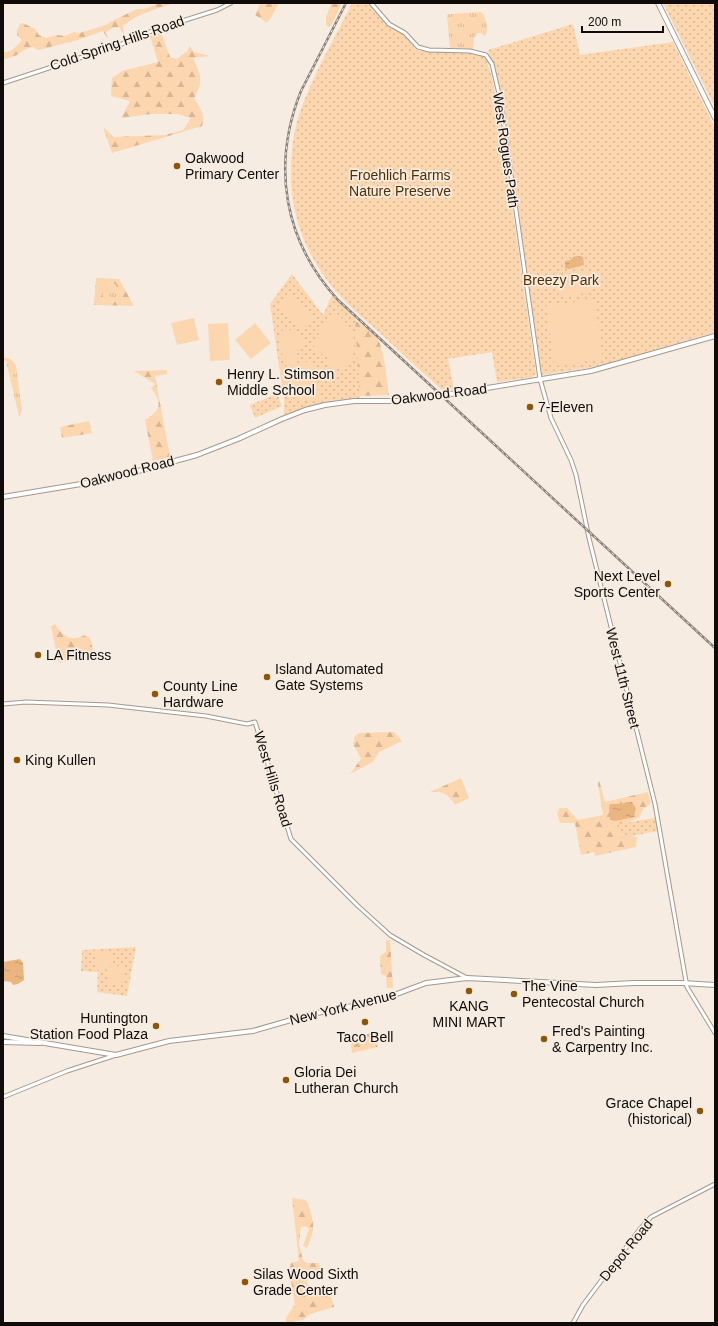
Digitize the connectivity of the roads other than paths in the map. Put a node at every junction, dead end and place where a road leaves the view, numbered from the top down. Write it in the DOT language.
graph roads {
  1 [pos="231,3"];
  2 [pos="371,3"];
  3 [pos="658,3"];
  4 [pos="3,83"];
  5 [pos="715,118"];
  6 [pos="715,336"];
  7 [pos="540,379"];
  8 [pos="3,497"];
  9 [pos="3,704"];
  10 [pos="467,978"];
  11 [pos="686,983"];
  12 [pos="715,985"];
  13 [pos="715,1033"];
  14 [pos="3,1036"];
  15 [pos="3,1042"];
  16 [pos="42,1043"];
  17 [pos="135,1050"];
  18 [pos="97,1052"];
  19 [pos="116,1055"];
  20 [pos="104,1060"];
  21 [pos="3,1097"];
  22 [pos="715,1184"];
  23 [pos="573,1323"];
  1 -- 4 [label="street, Cold Spring Hills Road"];
  2 -- 7 [label="street, West Rogues Path"];
  3 -- 5 [label="main road"];
  6 -- 7 [label="main road, Oakwood Road"];
  7 -- 8 [label="main road, Oakwood Road"];
  7 -- 11 [label="street, West 11th Street"];
  9 -- 10 [label="street, West Hills Road"];
  10 -- 11 [label="main road, New York Avenue"];
  10 -- 17 [label="main road, New York Avenue"];
  11 -- 12 [label="main road, New York Avenue"];
  11 -- 13 [label="street, West 11th Street"];
  14 -- 16 [label="main road"];
  15 -- 16 [label="main road"];
  16 -- 18 [label="main road"];
  17 -- 18 [label="main road"];
  17 -- 19 [label="main road, New York Avenue"];
  18 -- 19 [label="main road"];
  18 -- 20 [label="street"];
  19 -- 20 [label="street, New York Avenue"];
  20 -- 21 [label="street, New York Avenue"];
  22 -- 23 [label="street, Depot Road"];
}
